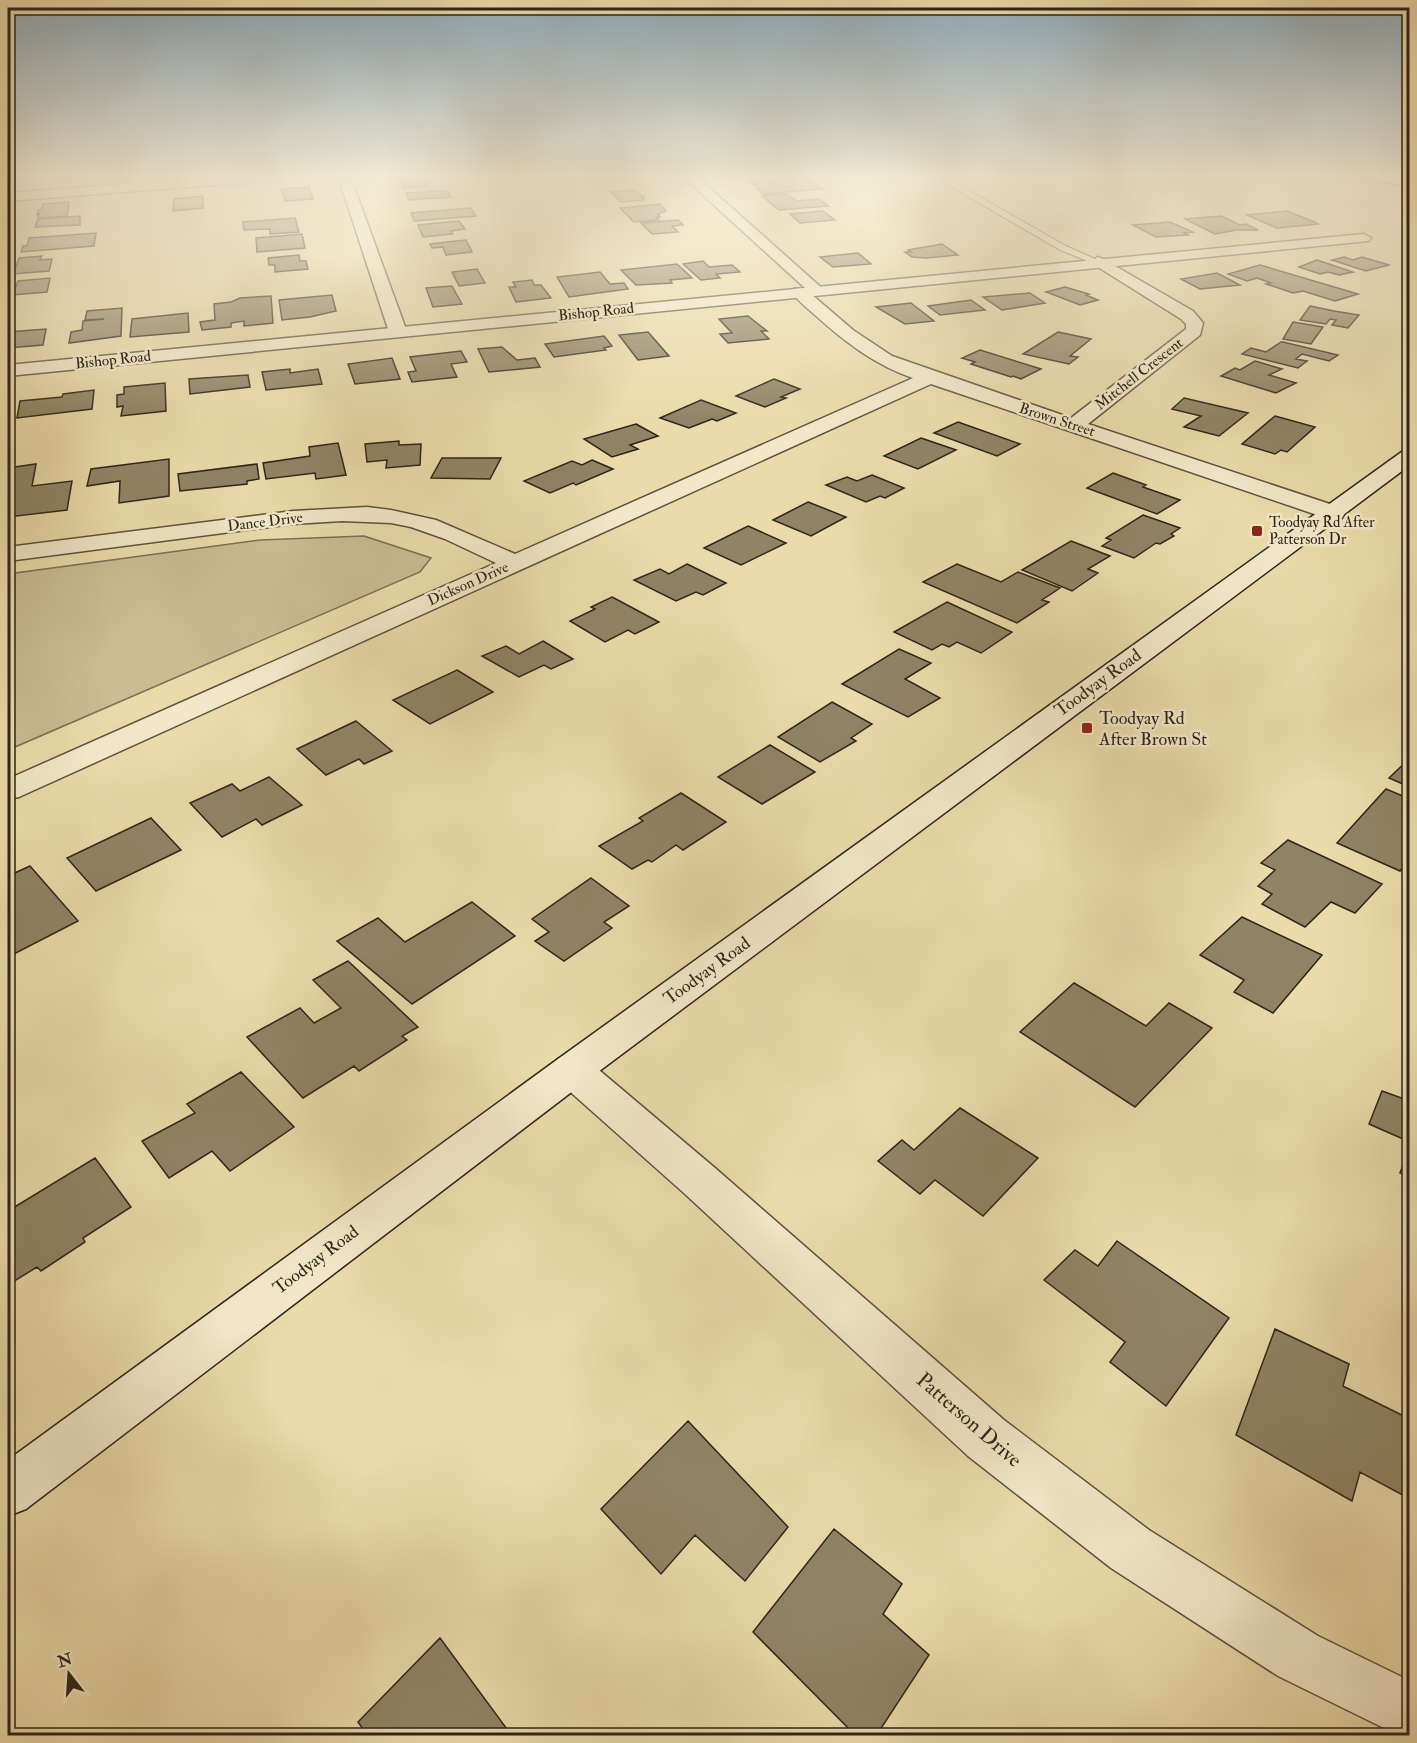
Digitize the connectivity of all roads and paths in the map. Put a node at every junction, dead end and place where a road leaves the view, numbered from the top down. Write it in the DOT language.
graph roads {
  1 [pos="372,257"];
  2 [pos="773,257"];
  3 [pos="1086,257"];
  4 [pos="1146,257"];
  5 [pos="1098,262"];
  6 [pos="808,291"];
  7 [pos="398,332"];
  8 [pos="8,371"];
  9 [pos="928,378"];
  10 [pos="1073,426"];
  11 [pos="1410,455"];
  12 [pos="1334,513"];
  13 [pos="8,554"];
  14 [pos="516,563"];
  15 [pos="8,790"];
  16 [pos="572,1070"];
  17 [pos="8,1491"];
  18 [pos="1410,1711"];
  1 -- 7 [label="street"];
  2 -- 6 [label="street, Brown Street"];
  3 -- 5 [label="lane"];
  4 -- 5 [label="street, Bishop Road"];
  5 -- 6 [label="street, Bishop Road"];
  5 -- 10 [label="street, Mitchell Crescent"];
  6 -- 7 [label="street, Bishop Road"];
  6 -- 9 [label="street, Brown Street"];
  7 -- 8 [label="street, Bishop Road"];
  9 -- 10 [label="street, Brown Street"];
  9 -- 14 [label="street, Dickson Drive"];
  10 -- 12 [label="street, Brown Street"];
  11 -- 12 [label="street, Toodyay Road"];
  12 -- 16 [label="street, Toodyay Road"];
  13 -- 14 [label="street, Dance Drive"];
  14 -- 15 [label="street, Dickson Drive"];
  16 -- 17 [label="street, Toodyay Road"];
  16 -- 18 [label="street, Patterson Drive"];
}
